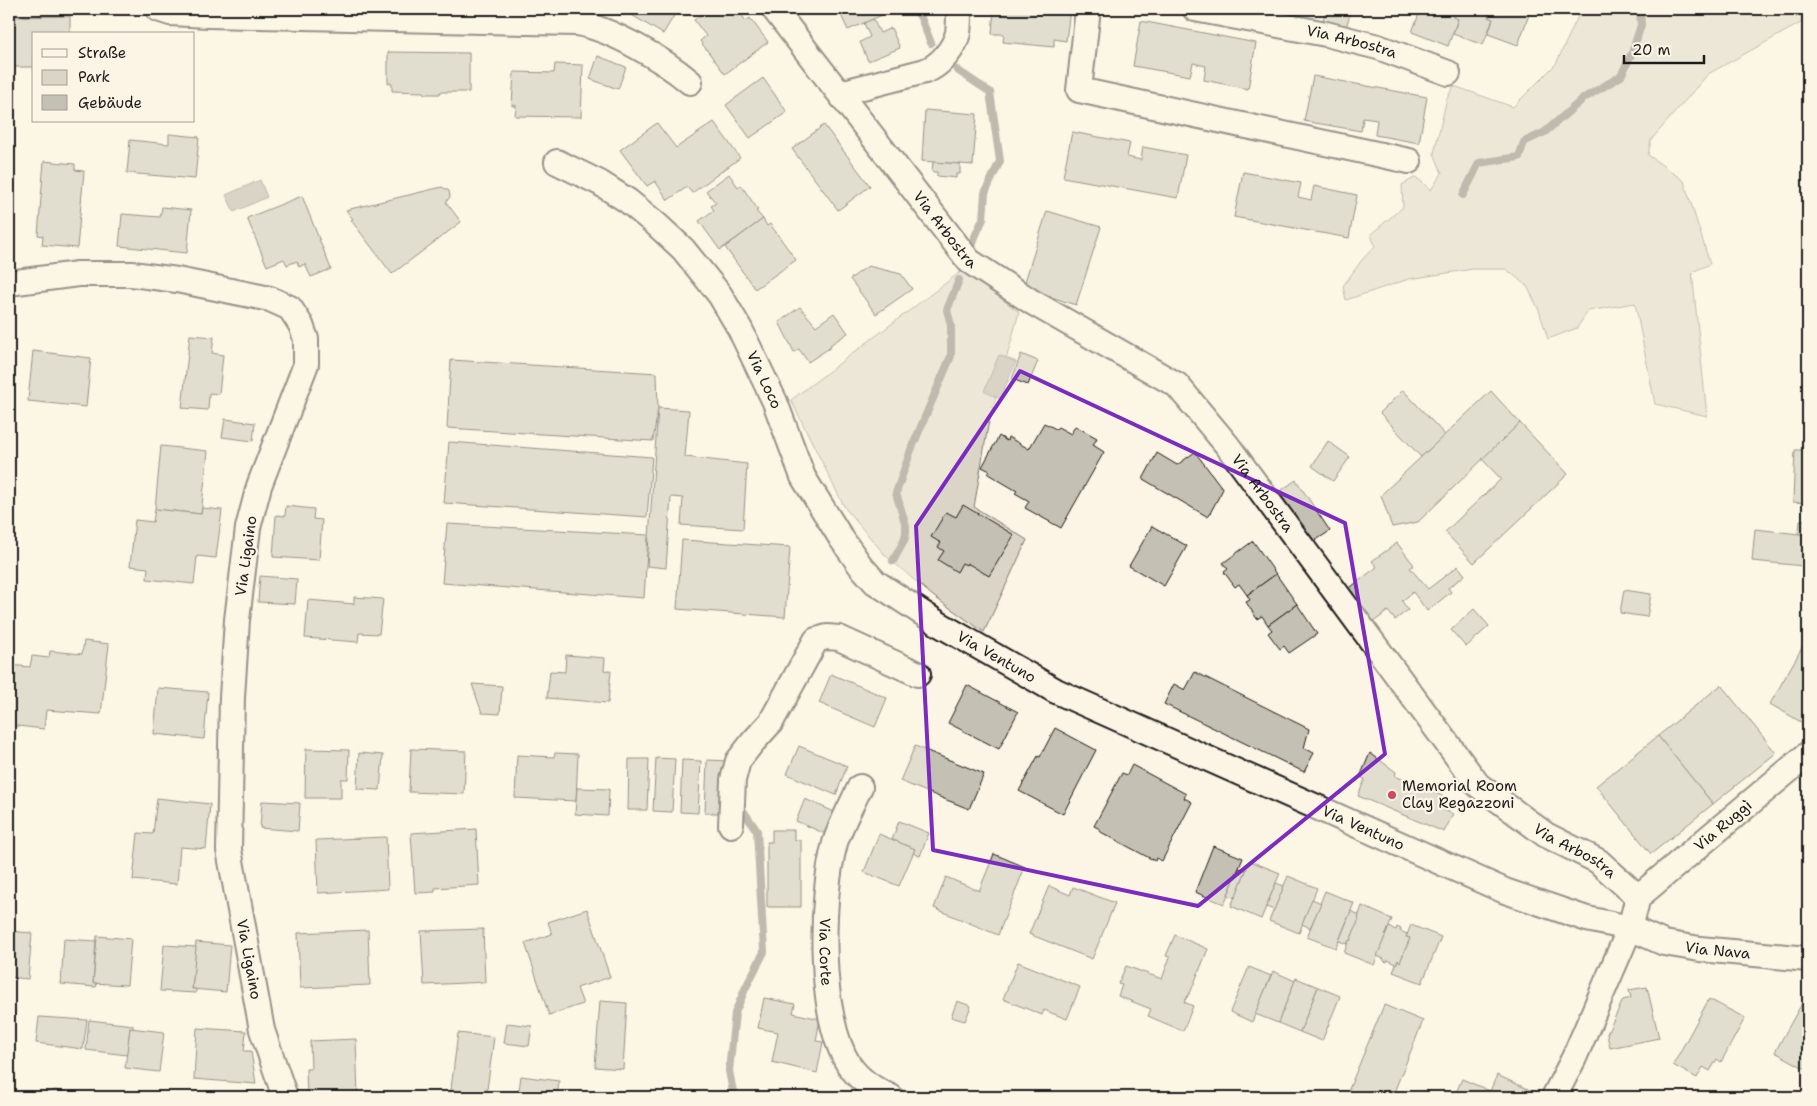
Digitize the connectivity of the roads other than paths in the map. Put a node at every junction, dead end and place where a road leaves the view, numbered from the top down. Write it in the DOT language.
graph roads {
  1 [pos="158,9"];
  2 [pos="774,9"];
  3 [pos="959,9"];
  4 [pos="1088,9"];
  5 [pos="1195,9"];
  6 [pos="1448,73"];
  7 [pos="690,82"];
  8 [pos="840,93"];
  9 [pos="1409,161"];
  10 [pos="557,162"];
  11 [pos="9,283"];
  12 [pos="939,624"];
  13 [pos="918,674"];
  14 [pos="1808,754"];
  15 [pos="860,787"];
  16 [pos="731,824"];
  17 [pos="1638,897"];
  18 [pos="1630,928"];
  19 [pos="1808,959"];
  20 [pos="285,1097"];
  21 [pos="891,1097"];
  22 [pos="1554,1097"];
  1 -- 7 [label="street"];
  2 -- 8 [label="street, Via Arbostra"];
  3 -- 8 [label="street"];
  4 -- 9 [label="street"];
  5 -- 6 [label="street, Via Arbostra"];
  8 -- 17 [label="street, Via Arbostra"];
  10 -- 12 [label="street, Via Loco"];
  11 -- 20 [label="street, Via Ligaino"];
  12 -- 18 [label="street, Via Ventuno"];
  13 -- 16 [label="street"];
  14 -- 17 [label="street, Via Ruggì"];
  15 -- 21 [label="street, Via Corte"];
  17 -- 18 [label="street"];
  18 -- 19 [label="street, Via Nava"];
  18 -- 22 [label="street"];
}
